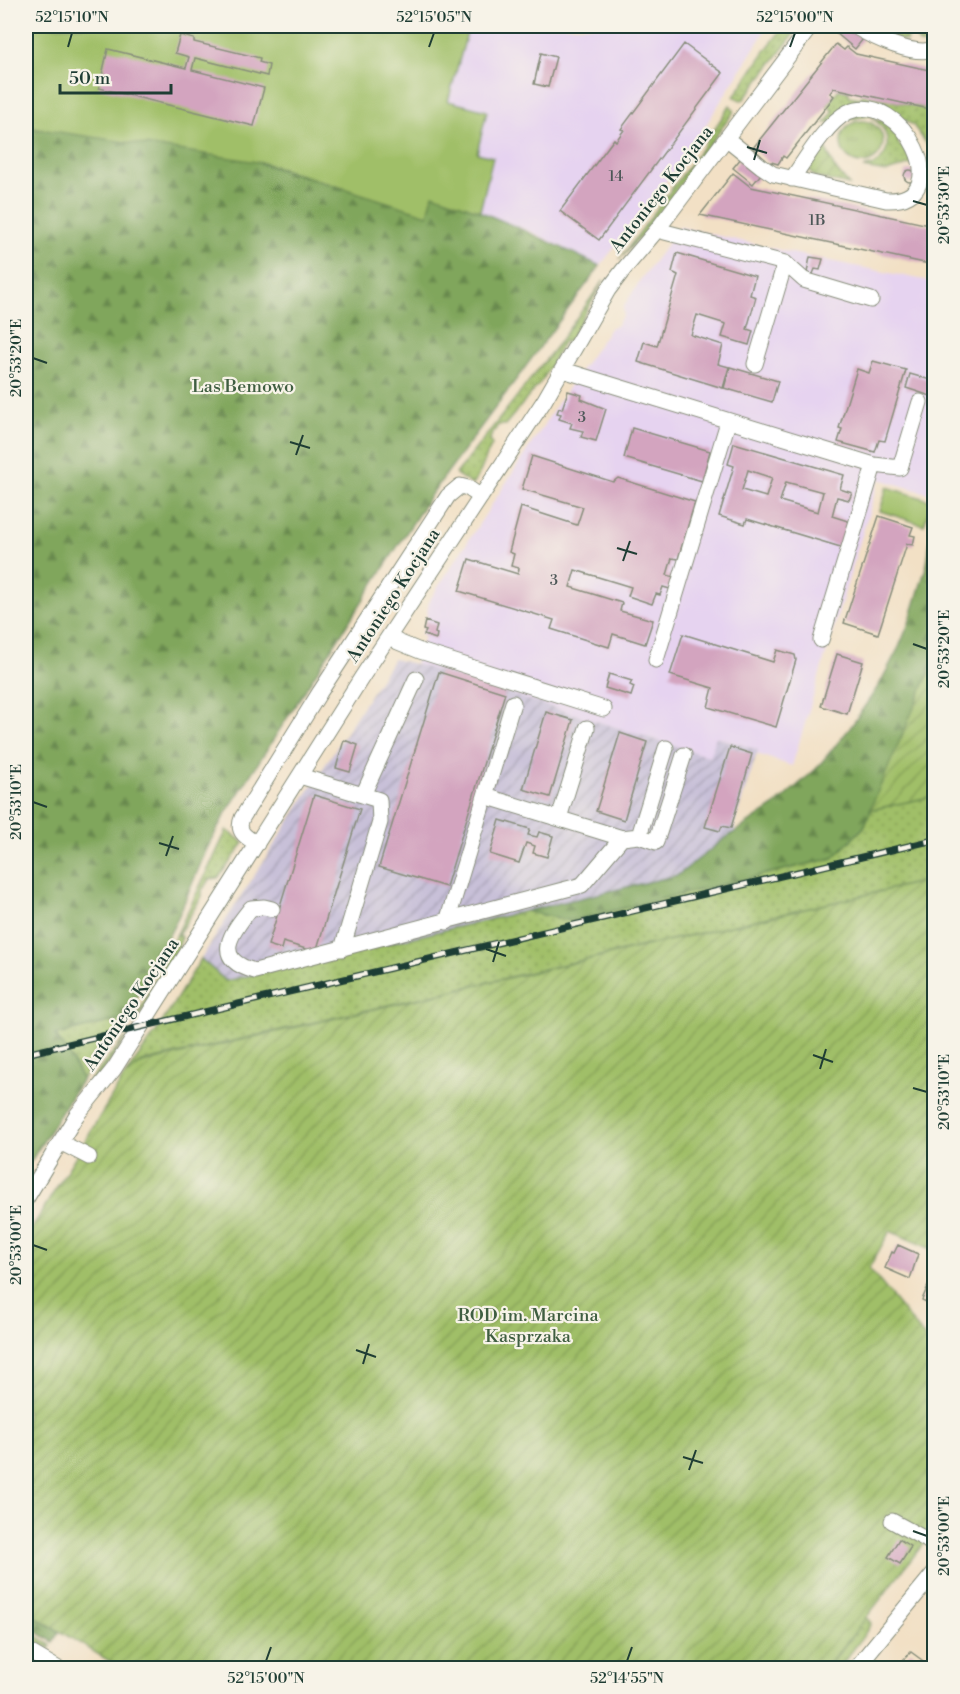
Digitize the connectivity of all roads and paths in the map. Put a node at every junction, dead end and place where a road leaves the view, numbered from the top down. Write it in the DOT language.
graph roads {
  1 [pos="811,26"];
  2 [pos="854,26"];
  3 [pos="934,50"];
  4 [pos="726,138"];
  5 [pos="792,179"];
  6 [pos="657,230"];
  7 [pos="785,263"];
  8 [pos="871,300"];
  9 [pos="755,364"];
  10 [pos="563,370"];
  11 [pos="920,402"];
  12 [pos="728,422"];
  13 [pos="874,465"];
  14 [pos="481,497"];
  15 [pos="389,636"];
  16 [pos="821,640"];
  17 [pos="656,660"];
  18 [pos="416,679"];
  19 [pos="513,703"];
  20 [pos="604,709"];
  21 [pos="587,728"];
  22 [pos="666,748"];
  23 [pos="684,755"];
  24 [pos="300,776"];
  25 [pos="363,795"];
  26 [pos="485,796"];
  27 [pos="559,818"];
  28 [pos="639,836"];
  29 [pos="622,838"];
  30 [pos="257,844"];
  31 [pos="272,909"];
  32 [pos="447,922"];
  33 [pos="342,949"];
  34 [pos="60,1142"];
  35 [pos="89,1157"];
  36 [pos="26,1199"];
  37 [pos="892,1521"];
  38 [pos="934,1546"];
  39 [pos="934,1574"];
  40 [pos="26,1650"];
  41 [pos="57,1668"];
  42 [pos="856,1668"];
  1 -- 4 [label="street, Antoniego Kocjana"];
  2 -- 3 [label="street"];
  4 -- 5 [label="street"];
  4 -- 6 [label="street, Antoniego Kocjana"];
  5 -- 5 [label="street"];
  6 -- 7 [label="street"];
  6 -- 10 [label="street, Antoniego Kocjana"];
  7 -- 8 [label="street"];
  7 -- 9 [label="street"];
  10 -- 12 [label="street"];
  10 -- 14 [label="street, Antoniego Kocjana"];
  11 -- 13 [label="street"];
  12 -- 13 [label="street"];
  12 -- 17 [label="street"];
  13 -- 16 [label="street"];
  14 -- 15 [label="street, Antoniego Kocjana"];
  14 -- 30 [label="street"];
  15 -- 20 [label="street"];
  15 -- 24 [label="street, Antoniego Kocjana"];
  18 -- 25 [label="street"];
  19 -- 26 [label="street"];
  21 -- 27 [label="street"];
  22 -- 28 [label="street"];
  23 -- 28 [label="street"];
  24 -- 25 [label="street"];
  24 -- 30 [label="street, Antoniego Kocjana"];
  25 -- 33 [label="street"];
  26 -- 27 [label="street"];
  26 -- 32 [label="street"];
  27 -- 29 [label="street"];
  28 -- 29 [label="street"];
  29 -- 32 [label="street"];
  30 -- 34 [label="street, Antoniego Kocjana"];
  31 -- 33 [label="street"];
  32 -- 33 [label="street"];
  34 -- 35 [label="street"];
  34 -- 36 [label="street, Antoniego Kocjana"];
  37 -- 38 [label="street"];
  39 -- 42 [label="street"];
  40 -- 41 [label="street"];
}
